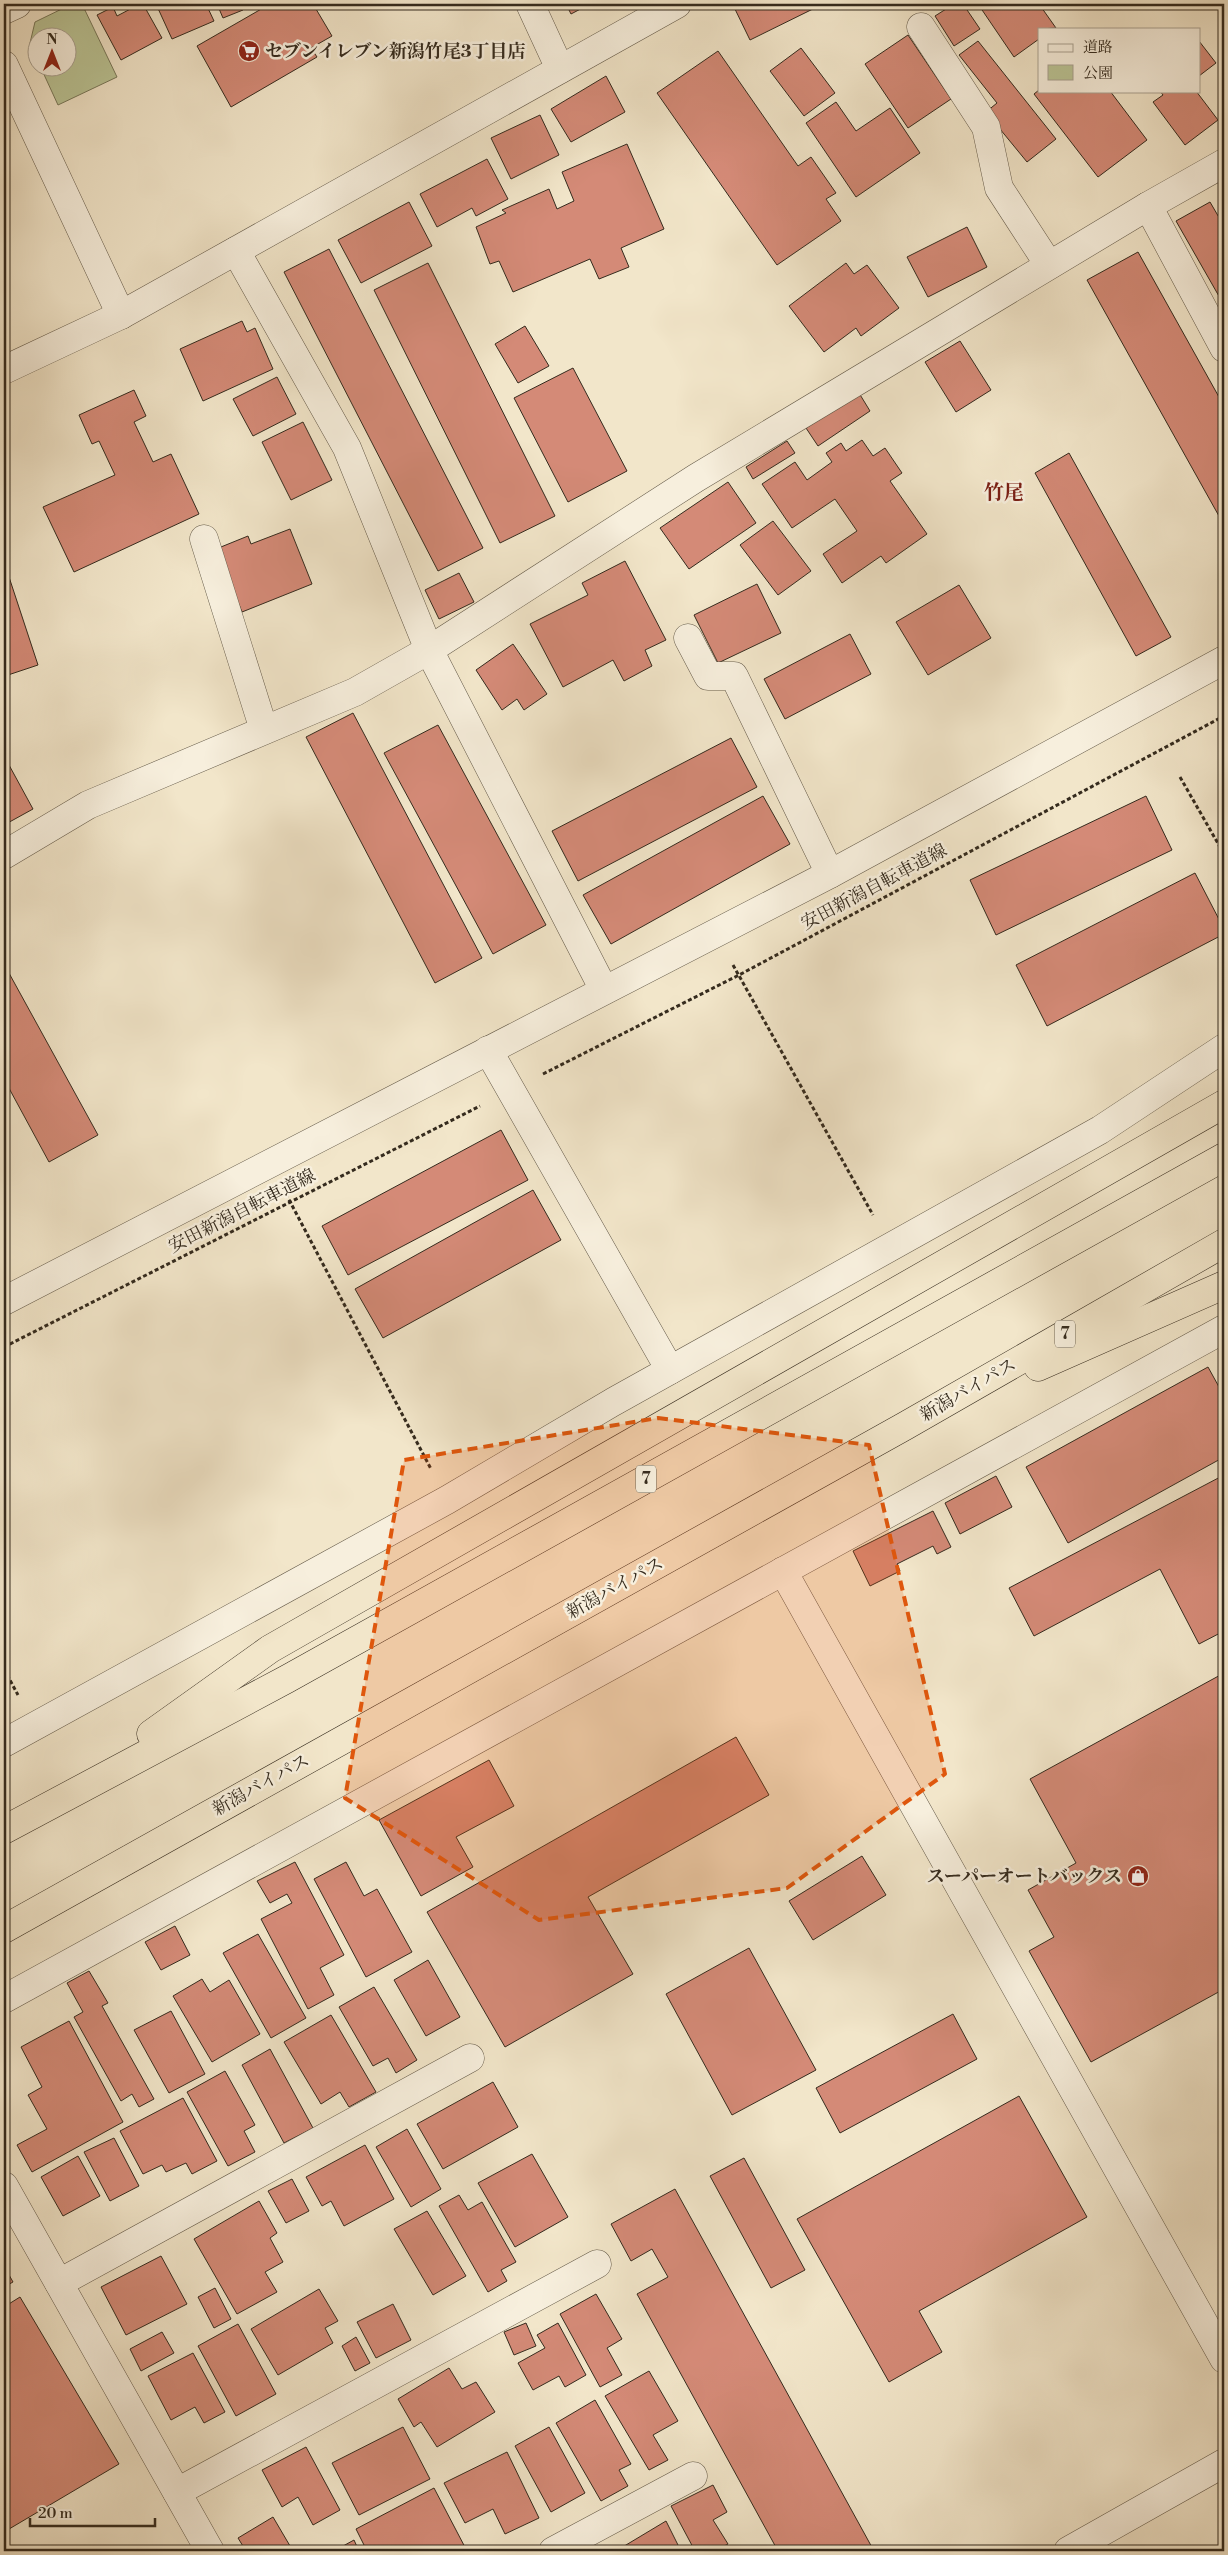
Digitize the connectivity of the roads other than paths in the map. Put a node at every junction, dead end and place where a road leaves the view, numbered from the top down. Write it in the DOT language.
graph roads {
  1 [pos="18,4"];
  2 [pos="530,4"];
  3 [pos="677,4"];
  4 [pos="4,10"];
  5 [pos="921,27"];
  6 [pos="4,65"];
  7 [pos="560,69"];
  8 [pos="1224,163"];
  9 [pos="1148,206"];
  10 [pos="236,251"];
  11 [pos="1049,265"];
  12 [pos="121,315"];
  13 [pos="1224,348"];
  14 [pos="4,370"];
  15 [pos="204,539"];
  16 [pos="688,638"];
  17 [pos="429,650"];
  18 [pos="1224,660"];
  19 [pos="264,730"];
  20 [pos="4,855"];
  21 [pos="830,874"];
  22 [pos="604,990"];
  23 [pos="1224,1048"];
  24 [pos="488,1050"];
  25 [pos="1224,1104"];
  26 [pos="1224,1157"];
  27 [pos="1224,1243"];
  28 [pos="1224,1285"];
  29 [pos="4,1301"];
  30 [pos="1224,1329"];
  31 [pos="670,1370"];
  32 [pos="905,1426"];
  33 [pos="783,1571"];
  34 [pos="4,1743"];
  35 [pos="65,1796"];
  36 [pos="4,1830"];
  37 [pos="4,1929"];
  38 [pos="4,1998"];
  39 [pos="470,2058"];
  40 [pos="4,2186"];
  41 [pos="597,2264"];
  42 [pos="59,2283"];
  43 [pos="1224,2359"];
  44 [pos="1224,2464"];
  45 [pos="693,2476"];
  46 [pos="177,2492"];
  47 [pos="210,2551"];
  48 [pos="553,2551"];
  49 [pos="1068,2551"];
  1 -- 4 [label="street"];
  2 -- 7 [label="street"];
  3 -- 7 [label="street"];
  5 -- 11 [label="street"];
  6 -- 12 [label="street"];
  7 -- 10 [label="street"];
  8 -- 9 [label="street"];
  9 -- 11 [label="street"];
  9 -- 13 [label="street"];
  10 -- 12 [label="street"];
  10 -- 17 [label="street"];
  11 -- 17 [label="street"];
  12 -- 14 [label="street"];
  15 -- 19 [label="street"];
  16 -- 21 [label="street"];
  17 -- 19 [label="street"];
  17 -- 22 [label="street"];
  18 -- 21 [label="street"];
  19 -- 20 [label="street"];
  21 -- 22 [label="street"];
  22 -- 24 [label="street"];
  23 -- 31 [label="street"];
  24 -- 29 [label="street"];
  24 -- 31 [label="street"];
  25 -- 35 [label="highway"];
  26 -- 35 [label="highway, 7"];
  27 -- 32 [label="highway, 新潟バイパス / 7"];
  28 -- 32 [label="highway"];
  30 -- 33 [label="street"];
  31 -- 34 [label="street"];
  32 -- 37 [label="highway, 新潟バイパス / 7"];
  33 -- 38 [label="street"];
  33 -- 43 [label="street"];
  35 -- 36 [label="highway, 7"];
  39 -- 42 [label="street"];
  40 -- 42 [label="street"];
  41 -- 46 [label="street"];
  42 -- 46 [label="street"];
  44 -- 49 [label="street"];
  45 -- 48 [label="street"];
  46 -- 47 [label="street"];
}
